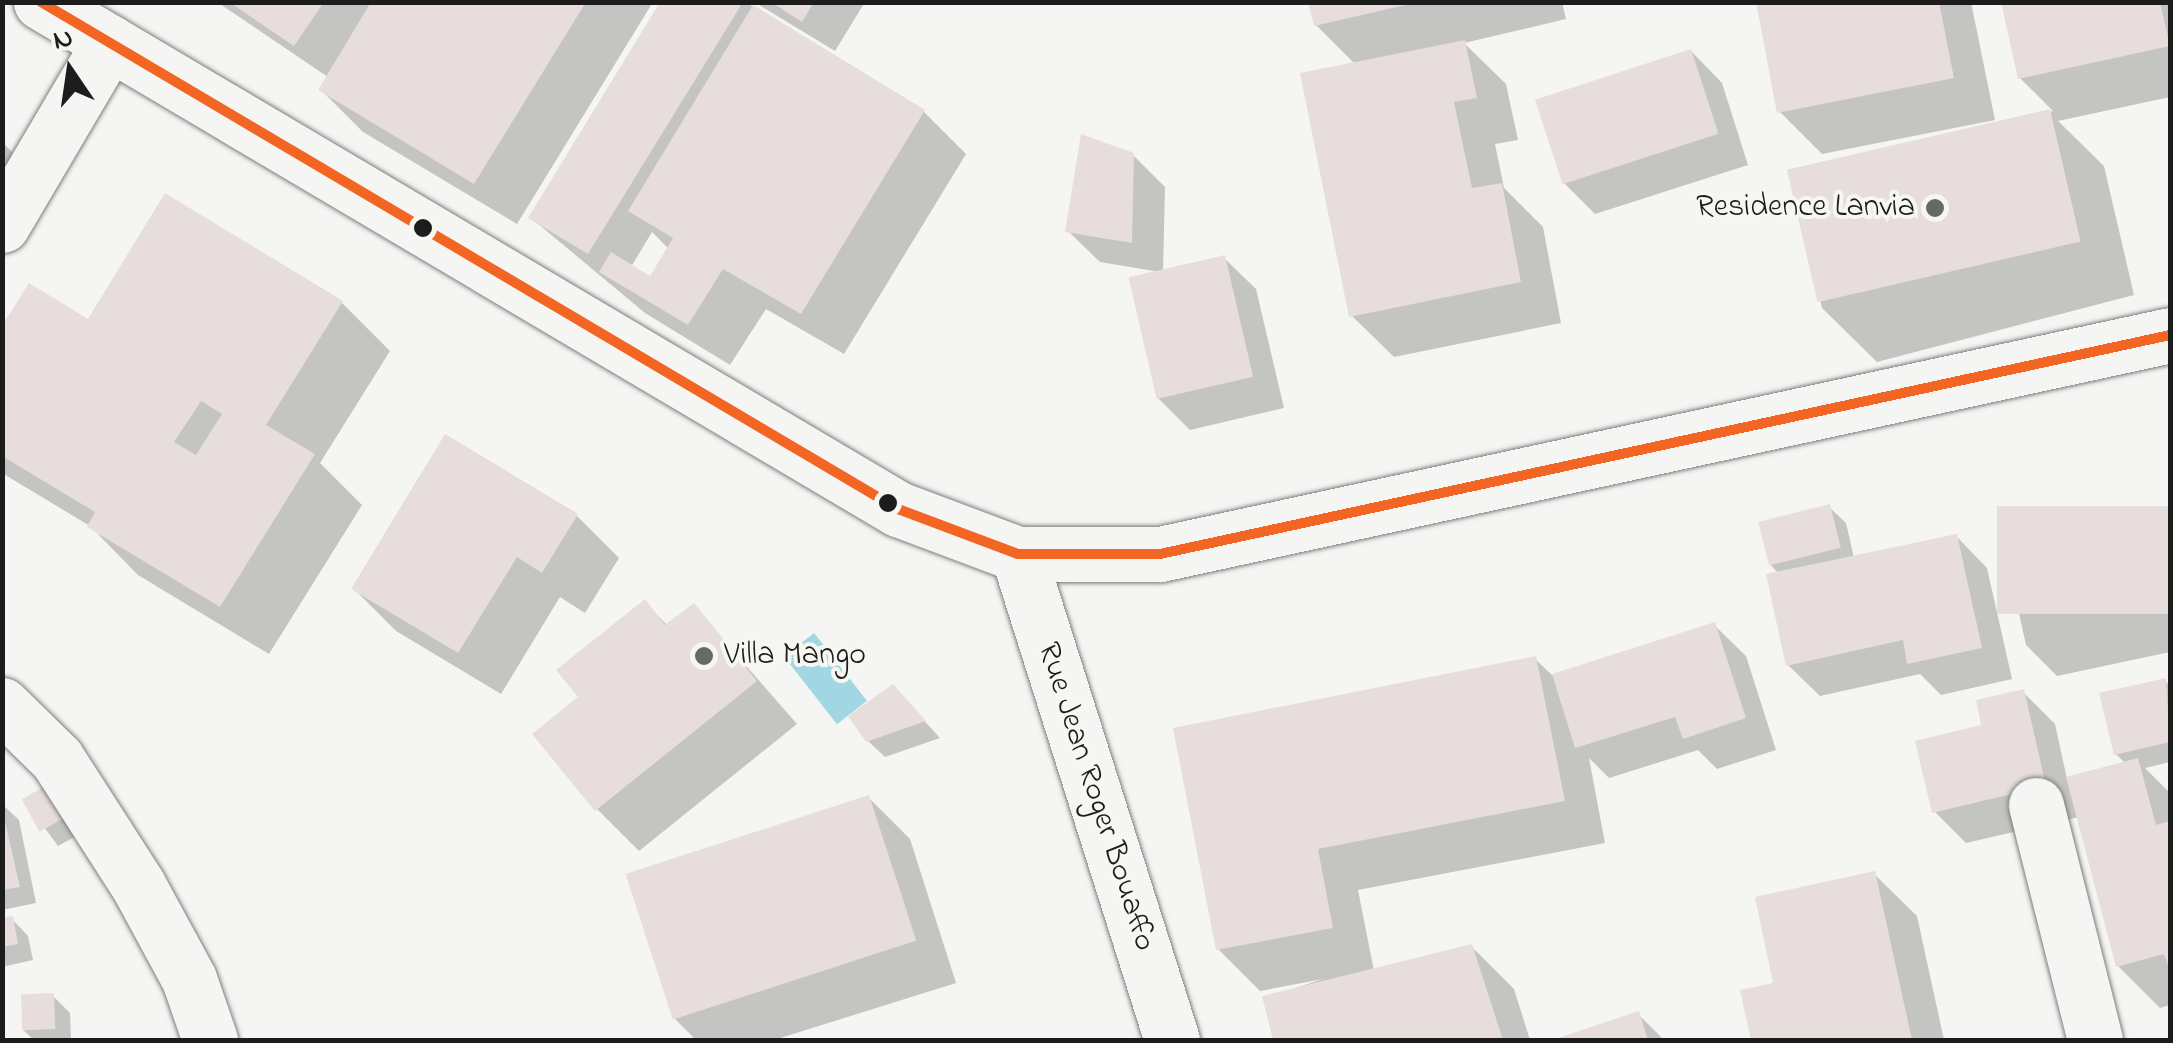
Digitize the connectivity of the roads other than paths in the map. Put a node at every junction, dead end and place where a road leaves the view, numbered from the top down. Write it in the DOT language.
graph roads {
  1 [pos="41,2"];
  2 [pos="110,42"];
  3 [pos="2,225"];
  4 [pos="2170,335"];
  5 [pos="1018,554"];
  6 [pos="2,705"];
  7 [pos="2036,805"];
  8 [pos="210,1040"];
  9 [pos="1172,1040"];
  10 [pos="2095,1040"];
  1 -- 2 [label="street"];
  2 -- 3 [label="street"];
  2 -- 5 [label="street"];
  4 -- 5 [label="street"];
  5 -- 9 [label="street, Rue Jean Roger Bouaffo"];
  6 -- 8 [label="street"];
  7 -- 10 [label="street"];
}
